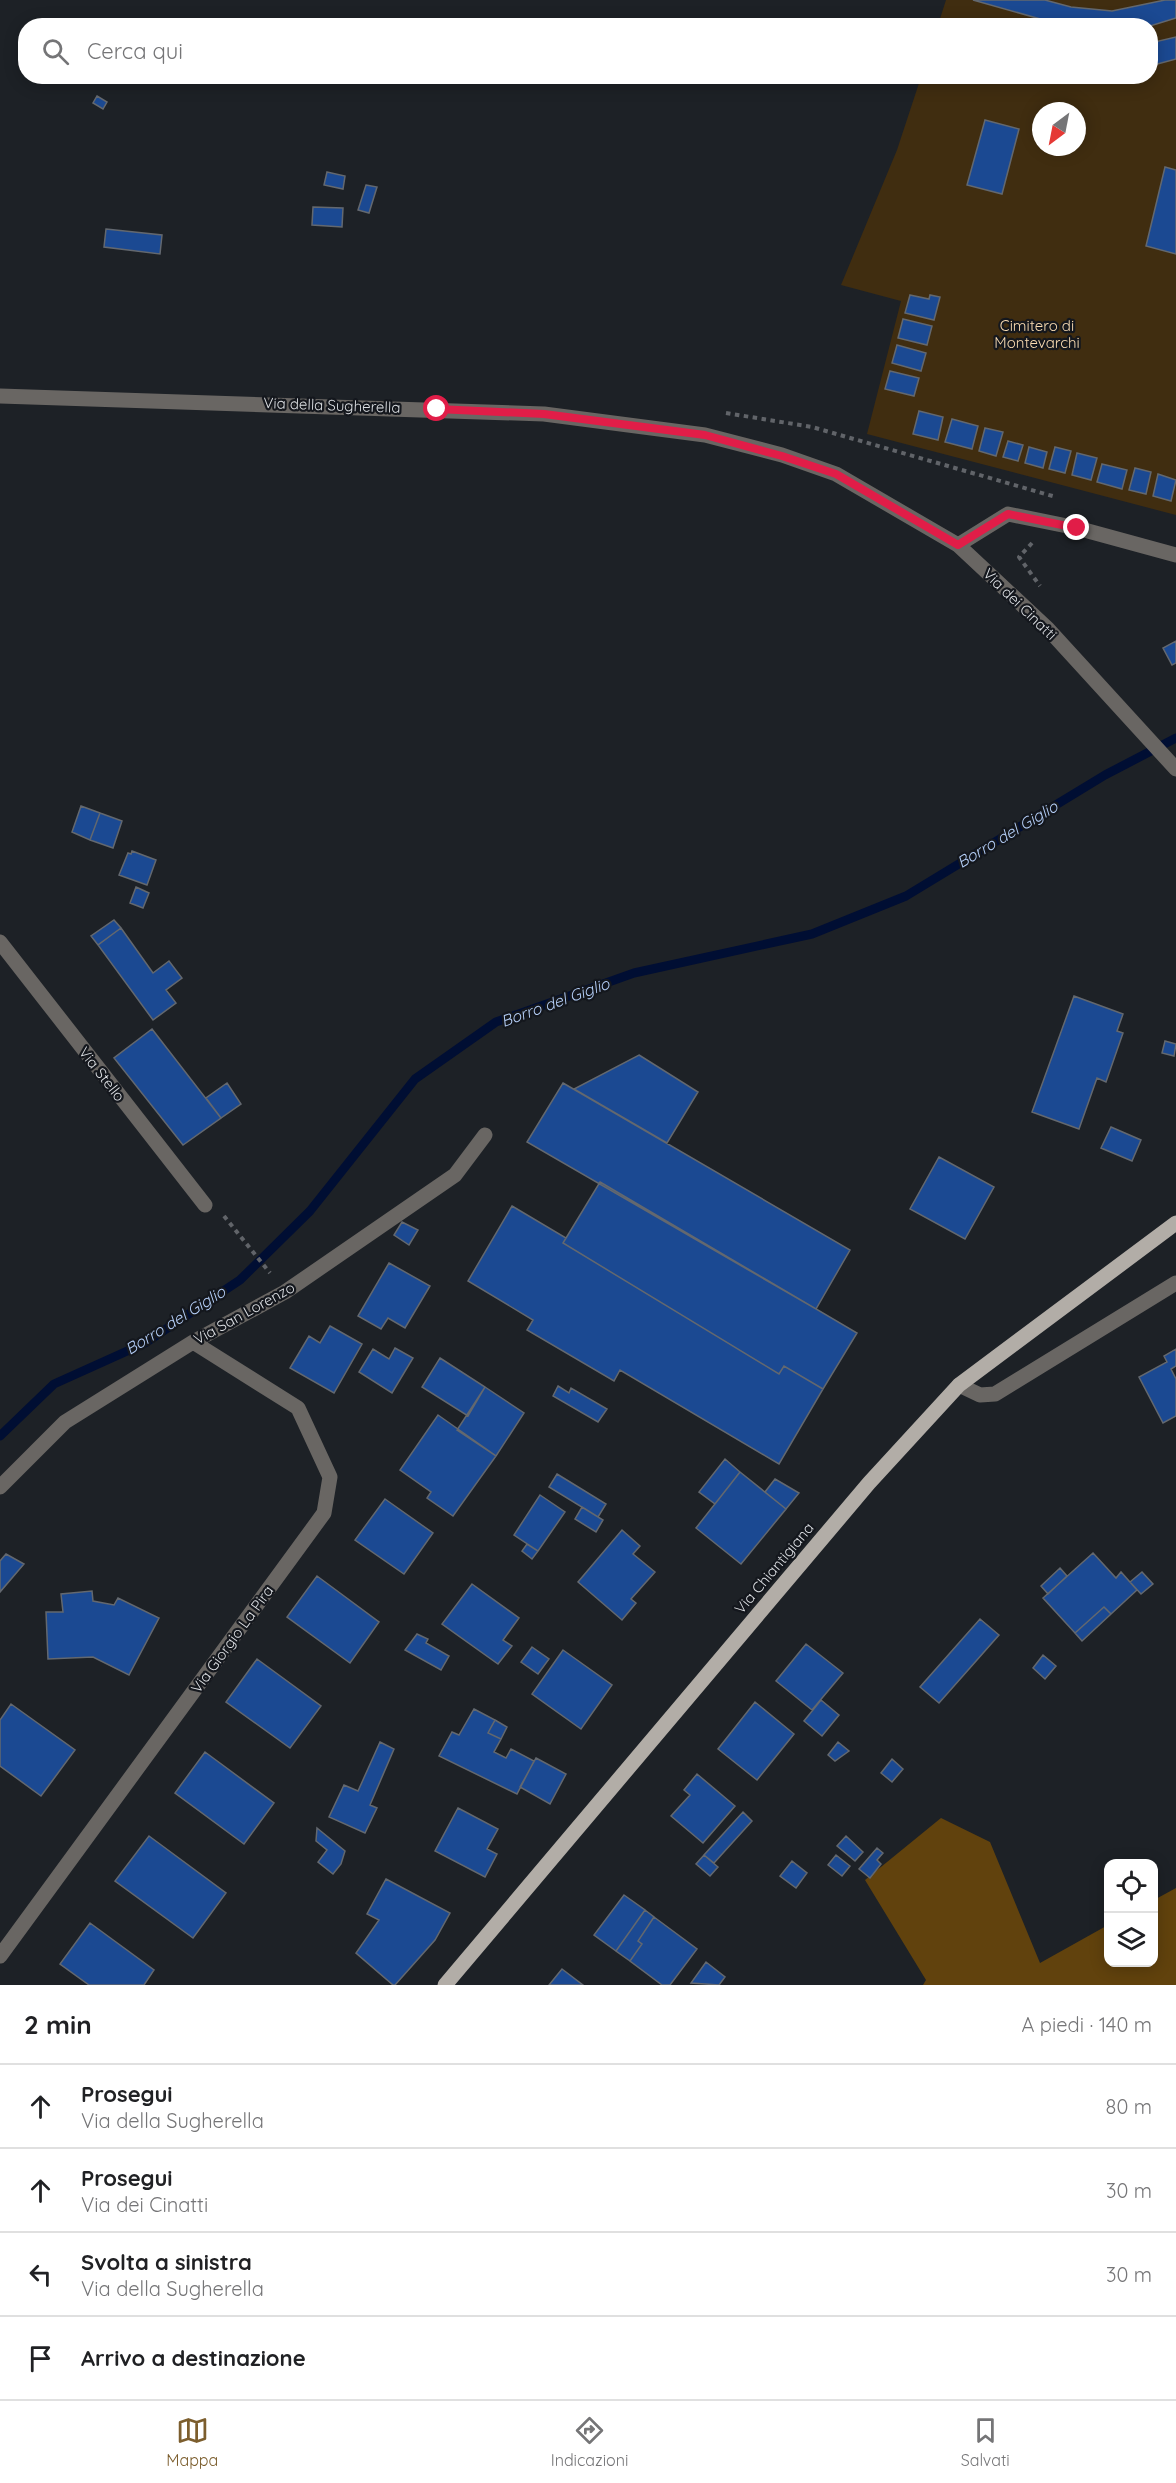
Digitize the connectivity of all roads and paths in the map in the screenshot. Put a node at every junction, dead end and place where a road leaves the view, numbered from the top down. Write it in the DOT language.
graph roads {
  1 [pos="0,396"];
  2 [pos="836,474"];
  3 [pos="958,545"];
  4 [pos="1176,555"];
  5 [pos="1176,769"];
  6 [pos="0,942"];
  7 [pos="484,1135"];
  8 [pos="205,1205"];
  9 [pos="1176,1223"];
  10 [pos="1176,1283"];
  11 [pos="285,1292"];
  12 [pos="193,1342"];
  13 [pos="959,1385"];
  14 [pos="0,1487"];
  15 [pos="0,1956"];
  16 [pos="445,1985"];
  1 -- 2 [label="street, Via della Sugherella"];
  2 -- 3 [label="street, Via dei Cinatti"];
  3 -- 4 [label="street"];
  3 -- 5 [label="street, Via dei Cinatti"];
  6 -- 8 [label="street, Via Stello"];
  7 -- 11 [label="street, Via San Lorenzo"];
  8 -- 11 [label="path"];
  9 -- 13 [label="main road, Via Chiantigiana"];
  10 -- 13 [label="street"];
  11 -- 12 [label="street, Via San Lorenzo"];
  12 -- 14 [label="street, Via San Lorenzo"];
  12 -- 15 [label="street, Via Giorgio La Pira"];
  13 -- 16 [label="main road, Via Chiantigiana"];
}
